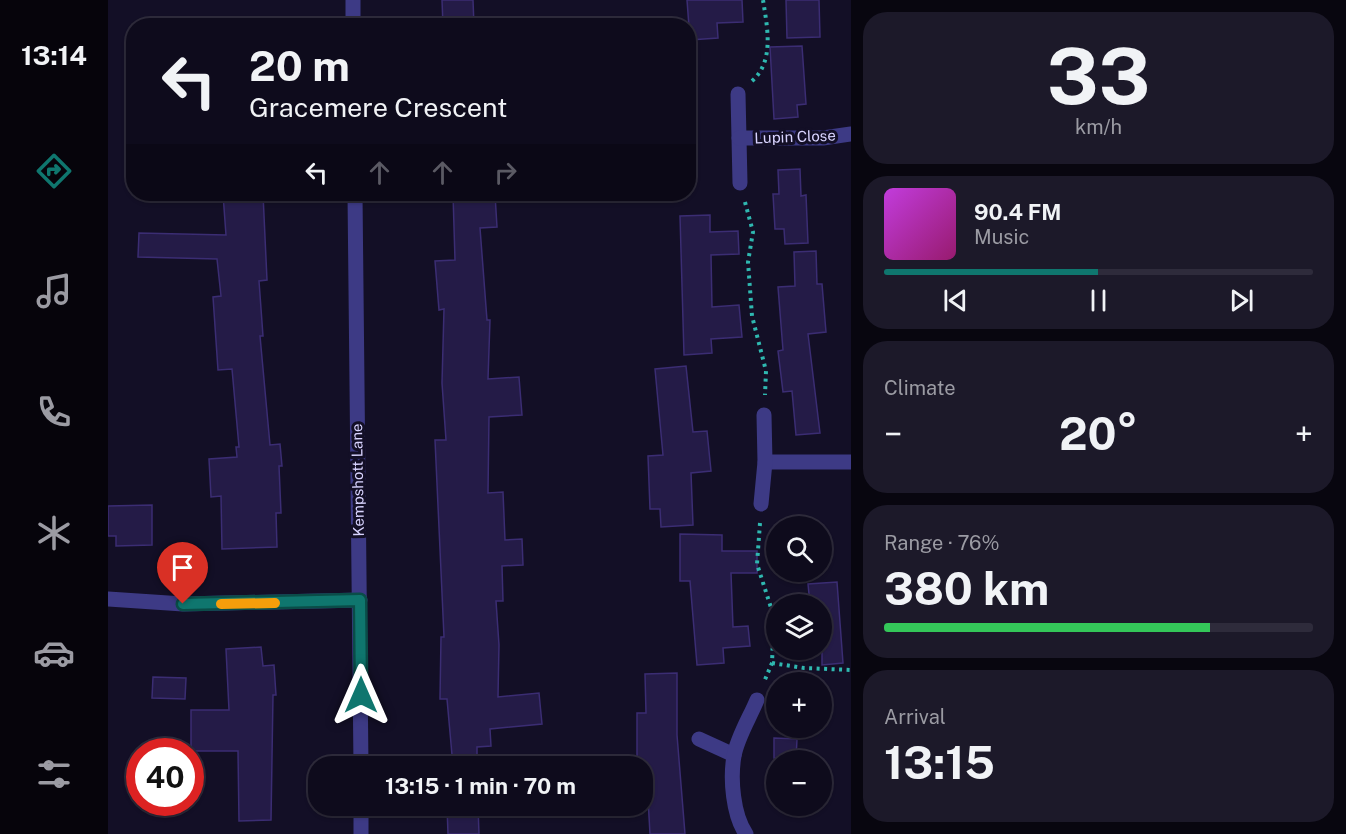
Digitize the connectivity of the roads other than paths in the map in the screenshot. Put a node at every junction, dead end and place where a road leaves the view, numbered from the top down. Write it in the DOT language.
graph roads {
  1 [pos="353,0"];
  2 [pos="353,18"];
  3 [pos="738,94"];
  4 [pos="851,134"];
  5 [pos="739,138"];
  6 [pos="740,183"];
  7 [pos="355,201"];
  8 [pos="764,415"];
  9 [pos="765,462"];
  10 [pos="851,462"];
  11 [pos="761,504"];
  12 [pos="108,599"];
  13 [pos="360,600"];
  14 [pos="757,700"];
  15 [pos="699,739"];
  16 [pos="734,755"];
  17 [pos="361,756"];
  18 [pos="361,816"];
  19 [pos="361,834"];
  20 [pos="746,834"];
  1 -- 2 [label="street"];
  3 -- 5 [label="street, Lupin Close"];
  4 -- 5 [label="street, Lupin Close"];
  5 -- 6 [label="street, Lupin Close"];
  7 -- 13 [label="street, Kempshott Lane"];
  8 -- 9 [label="street"];
  9 -- 10 [label="street"];
  9 -- 11 [label="street"];
  12 -- 13 [label="street"];
  13 -- 17 [label="street, Kempshott Lane"];
  14 -- 16 [label="street"];
  15 -- 16 [label="street"];
  16 -- 20 [label="street"];
  18 -- 19 [label="street"];
}
